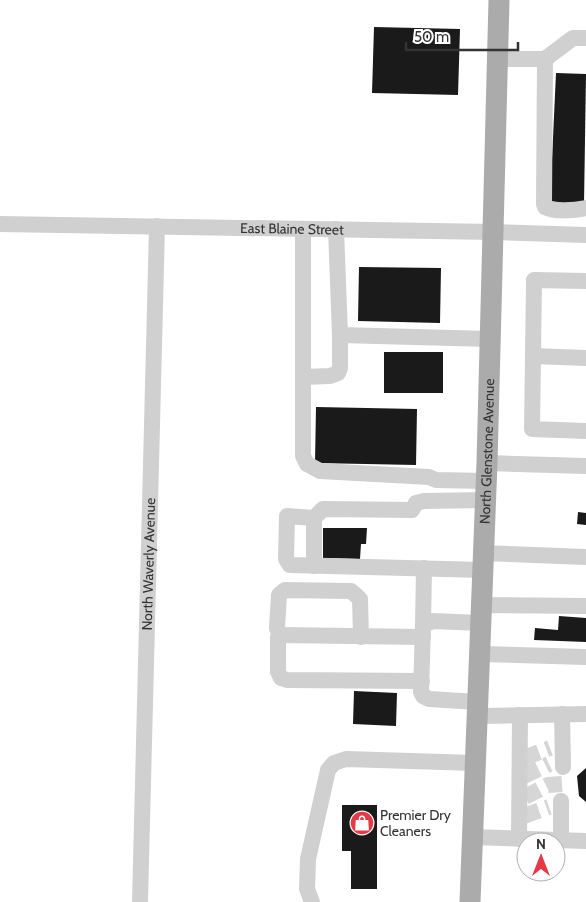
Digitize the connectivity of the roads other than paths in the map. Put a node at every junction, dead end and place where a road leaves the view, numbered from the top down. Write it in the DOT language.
graph roads {
  1 [pos="499,0"];
  2 [pos="586,38"];
  3 [pos="497,59"];
  4 [pos="545,59"];
  5 [pos="586,208"];
  6 [pos="0,224"];
  7 [pos="157,226"];
  8 [pos="303,229"];
  9 [pos="336,229"];
  10 [pos="493,232"];
  11 [pos="586,235"];
  12 [pos="586,281"];
  13 [pos="340,335"];
  14 [pos="490,339"];
  15 [pos="533,356"];
  16 [pos="586,358"];
  17 [pos="303,377"];
  18 [pos="586,431"];
  19 [pos="586,466"];
  20 [pos="486,481"];
  21 [pos="314,518"];
  22 [pos="586,557"];
  23 [pos="483,561"];
  24 [pos="314,566"];
  25 [pos="424,568"];
  26 [pos="586,606"];
  27 [pos="481,614"];
  28 [pos="423,632"];
  29 [pos="280,635"];
  30 [pos="361,637"];
  31 [pos="479,654"];
  32 [pos="586,657"];
  33 [pos="422,681"];
  34 [pos="477,709"];
  35 [pos="562,714"];
  36 [pos="586,714"];
  37 [pos="520,715"];
  38 [pos="557,756"];
  39 [pos="475,763"];
  40 [pos="557,804"];
  41 [pos="520,832"];
  42 [pos="472,837"];
  43 [pos="516,839"];
  44 [pos="574,841"];
  45 [pos="140,902"];
  46 [pos="312,902"];
  47 [pos="470,902"];
  1 -- 3 [label="main road, North Glenstone Avenue"];
  2 -- 4 [label="street"];
  3 -- 4 [label="street"];
  3 -- 10 [label="main road, North Glenstone Avenue"];
  4 -- 5 [label="street"];
  6 -- 7 [label="street, East Blaine Street"];
  7 -- 8 [label="street, East Blaine Street"];
  7 -- 45 [label="street, North Waverly Avenue"];
  8 -- 9 [label="street, East Blaine Street"];
  8 -- 17 [label="street"];
  9 -- 10 [label="street, East Blaine Street"];
  9 -- 13 [label="street"];
  10 -- 11 [label="street, East Blaine Street"];
  10 -- 14 [label="main road, North Glenstone Avenue"];
  12 -- 15 [label="street"];
  13 -- 14 [label="street"];
  13 -- 17 [label="street"];
  14 -- 20 [label="main road, North Glenstone Avenue"];
  15 -- 16 [label="street"];
  15 -- 18 [label="street"];
  17 -- 20 [label="street"];
  19 -- 20 [label="street"];
  20 -- 21 [label="street"];
  20 -- 23 [label="main road, North Glenstone Avenue"];
  21 -- 24 [label="street"];
  21 -- 24 [label="street"];
  22 -- 23 [label="street"];
  23 -- 25 [label="street"];
  23 -- 27 [label="main road, North Glenstone Avenue"];
  24 -- 25 [label="street"];
  25 -- 28 [label="street"];
  26 -- 27 [label="street"];
  27 -- 28 [label="street"];
  27 -- 31 [label="main road, North Glenstone Avenue"];
  28 -- 30 [label="street"];
  28 -- 33 [label="street"];
  29 -- 30 [label="street"];
  29 -- 30 [label="street"];
  29 -- 33 [label="street"];
  31 -- 32 [label="street"];
  31 -- 34 [label="main road, North Glenstone Avenue"];
  33 -- 34 [label="street"];
  34 -- 37 [label="street"];
  34 -- 39 [label="main road, North Glenstone Avenue"];
  35 -- 36 [label="street"];
  35 -- 37 [label="street"];
  35 -- 38 [label="street"];
  37 -- 41 [label="street"];
  39 -- 42 [label="main road, North Glenstone Avenue"];
  39 -- 46 [label="street"];
  40 -- 44 [label="street"];
  42 -- 43 [label="street"];
  42 -- 47 [label="main road, North Glenstone Avenue"];
}
